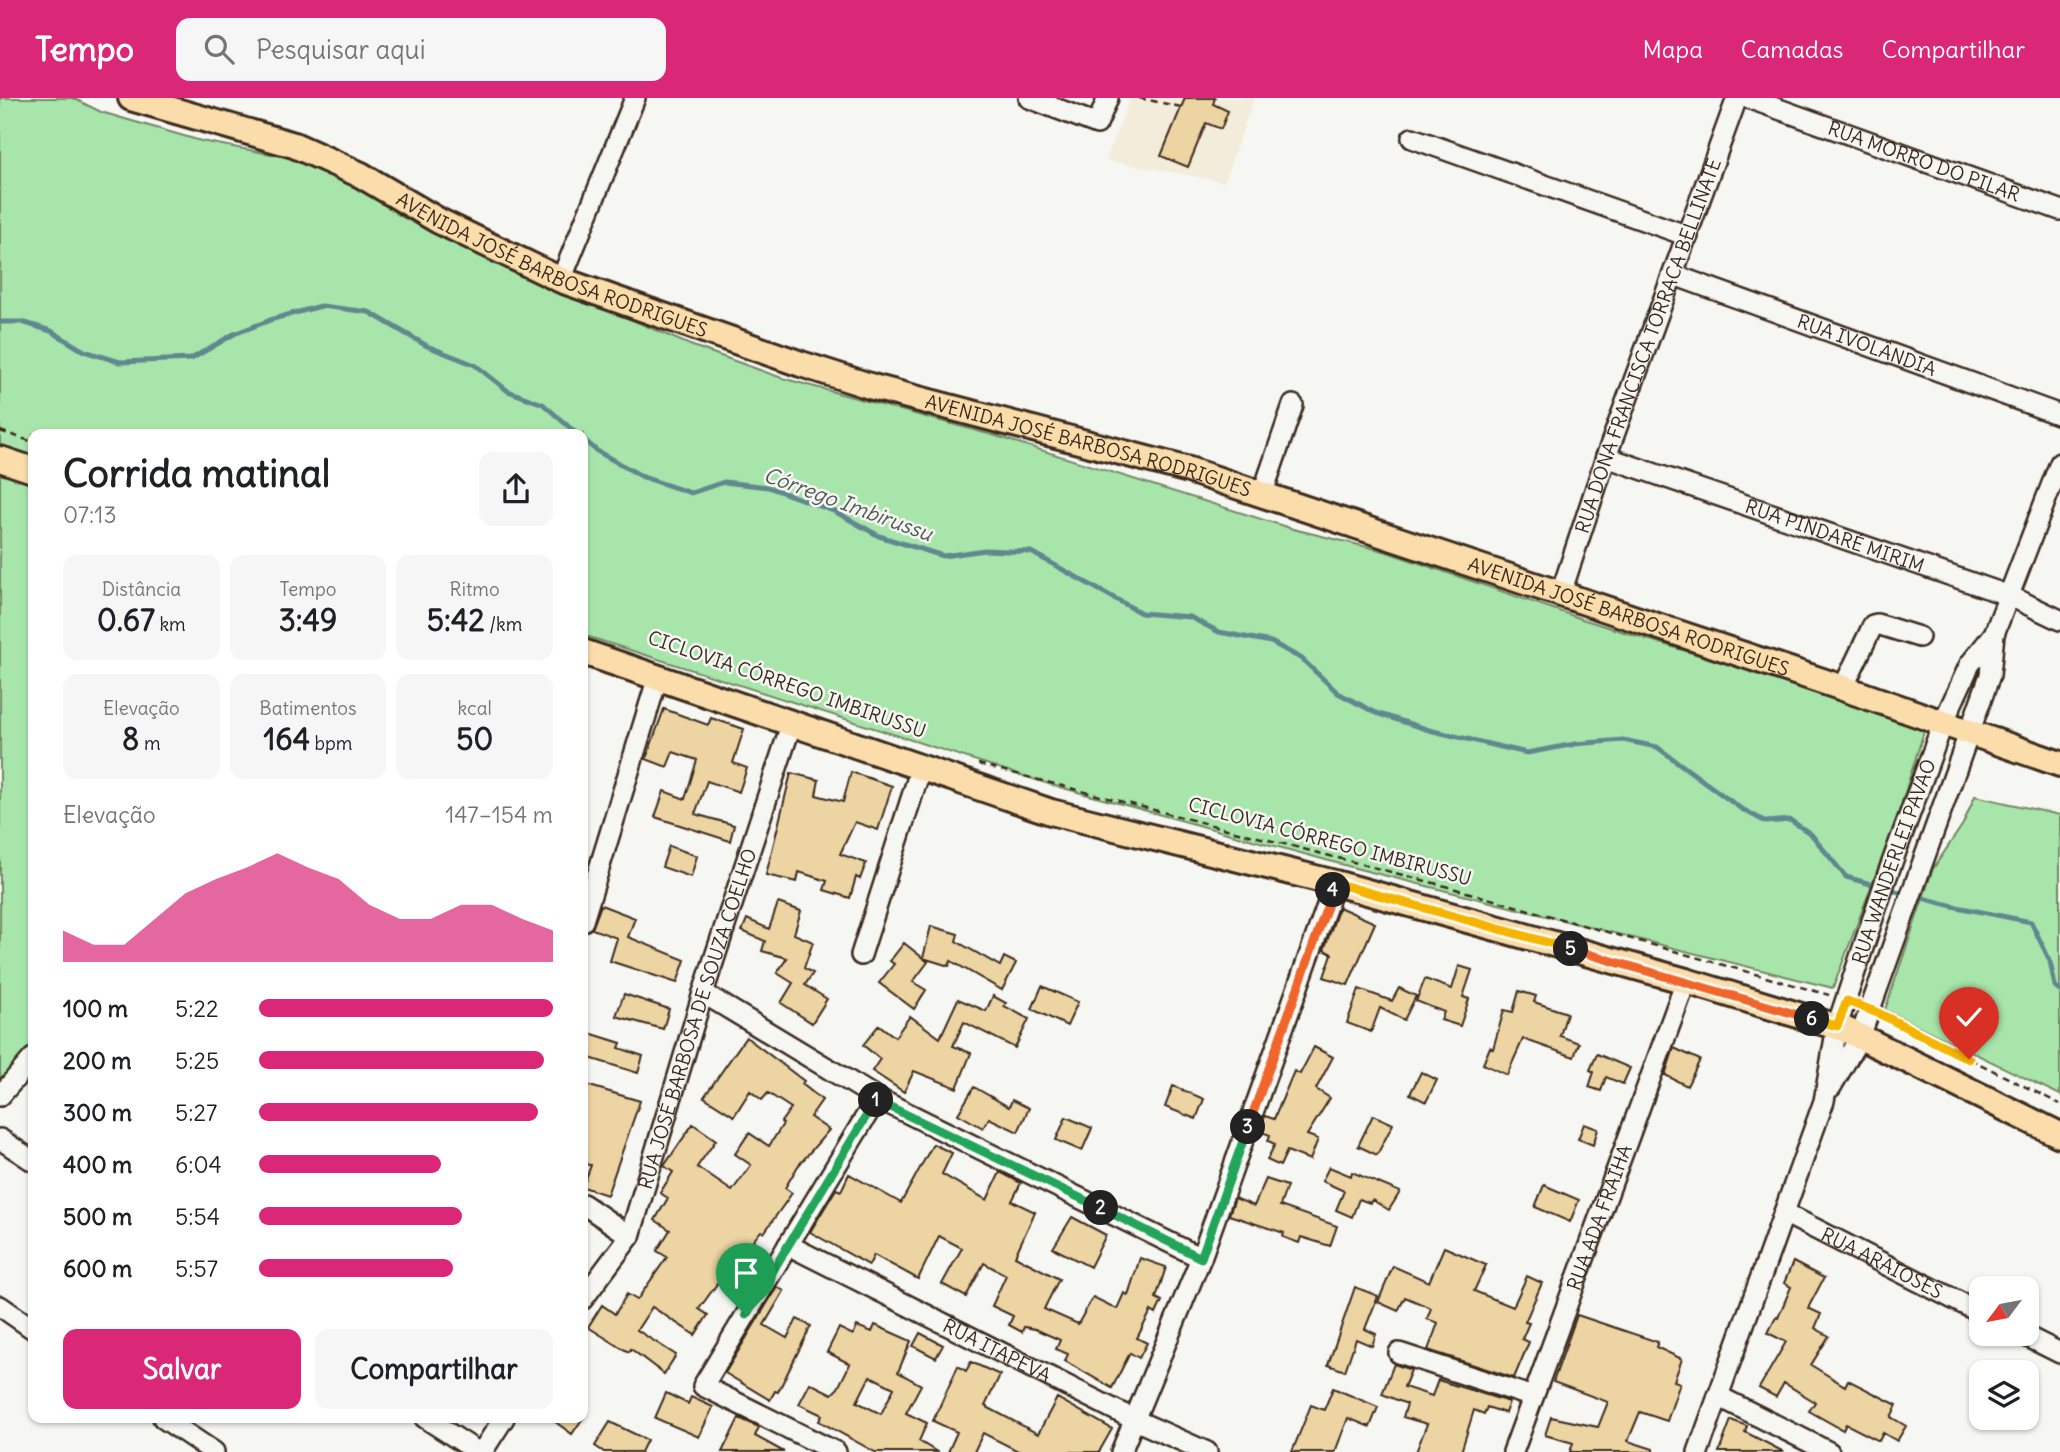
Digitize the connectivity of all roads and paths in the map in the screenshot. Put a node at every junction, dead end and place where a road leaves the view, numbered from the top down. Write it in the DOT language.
graph roads {
  1 [pos="133,98"];
  2 [pos="635,98"];
  3 [pos="1029,98"];
  4 [pos="1108,98"];
  5 [pos="1139,98"];
  6 [pos="1737,98"];
  7 [pos="1748,98"];
  8 [pos="1152,99"];
  9 [pos="1181,107"];
  10 [pos="1412,138"];
  11 [pos="2060,210"];
  12 [pos="1688,236"];
  13 [pos="1674,275"];
  14 [pos="561,280"];
  15 [pos="1293,405"];
  16 [pos="2060,415"];
  17 [pos="0,431"];
  18 [pos="28,440"];
  19 [pos="1606,457"];
  20 [pos="0,459"];
  21 [pos="2060,463"];
  22 [pos="28,468"];
  23 [pos="1262,495"];
  24 [pos="1561,593"];
  25 [pos="2010,596"];
  26 [pos="2060,620"];
  27 [pos="1994,634"];
  28 [pos="1919,637"];
  29 [pos="588,654"];
  30 [pos="657,680"];
  31 [pos="1843,688"];
  32 [pos="1943,723"];
  33 [pos="791,726"];
  34 [pos="1971,732"];
  35 [pos="975,763"];
  36 [pos="2060,764"];
  37 [pos="922,768"];
  38 [pos="1335,883"];
  39 [pos="588,905"];
  40 [pos="862,954"];
  41 [pos="1686,981"];
  42 [pos="703,993"];
  43 [pos="1847,1001"];
  44 [pos="1870,1010"];
  45 [pos="1837,1026"];
  46 [pos="1860,1037"];
  47 [pos="28,1064"];
  48 [pos="0,1096"];
  49 [pos="877,1098"];
  50 [pos="1824,1101"];
  51 [pos="2060,1104"];
  52 [pos="2060,1135"];
  53 [pos="0,1139"];
  54 [pos="28,1158"];
  55 [pos="588,1207"];
  56 [pos="1784,1213"];
  57 [pos="630,1236"];
  58 [pos="788,1245"];
  59 [pos="1201,1258"];
  60 [pos="588,1292"];
  61 [pos="0,1306"];
  62 [pos="1969,1307"];
  63 [pos="28,1326"];
  64 [pos="2039,1342"];
  65 [pos="1399,1353"];
  66 [pos="2060,1353"];
  67 [pos="1718,1396"];
  68 [pos="1533,1397"];
  69 [pos="1135,1420"];
  70 [pos="170,1423"];
  71 [pos="433,1423"];
  72 [pos="500,1423"];
  73 [pos="214,1452"];
  74 [pos="480,1452"];
  75 [pos="836,1452"];
  76 [pos="1121,1452"];
  77 [pos="1207,1452"];
  78 [pos="1513,1452"];
  79 [pos="1698,1452"];
  80 [pos="1829,1452"];
  1 -- 14 [label="main road, AVENIDA JOSÉ BARBOSA RODRIGUES"];
  2 -- 14 [label="street"];
  3 -- 4 [label="street"];
  5 -- 8 [label="path"];
  6 -- 12 [label="street, RUA DONA FRANCISCA TORRACA BELLINATE"];
  7 -- 11 [label="street, RUA MORRO DO PILAR"];
  8 -- 9 [label="path"];
  10 -- 12 [label="street"];
  12 -- 13 [label="street, RUA DONA FRANCISCA TORRACA BELLINATE"];
  13 -- 16 [label="street, RUA IVOLÂNDIA"];
  13 -- 19 [label="street, RUA DONA FRANCISCA TORRACA BELLINATE"];
  14 -- 23 [label="main road, AVENIDA JOSÉ BARBOSA RODRIGUES"];
  15 -- 23 [label="street"];
  17 -- 18 [label="path"];
  19 -- 24 [label="street, RUA DONA FRANCISCA TORRACA BELLINATE"];
  19 -- 25 [label="street, RUA PINDARÉ MIRIM"];
  20 -- 22 [label="main road"];
  21 -- 25 [label="street, RUA WANDERLEI PAVÃO"];
  23 -- 24 [label="main road, AVENIDA JOSÉ BARBOSA RODRIGUES"];
  24 -- 31 [label="main road, AVENIDA JOSÉ BARBOSA RODRIGUES"];
  25 -- 26 [label="street, RUA PINDARÉ MIRIM"];
  25 -- 27 [label="street, RUA WANDERLEI PAVÃO"];
  27 -- 32 [label="street, RUA WANDERLEI PAVÃO"];
  27 -- 34 [label="street, RUA WANDERLEI PAVÃO"];
  28 -- 31 [label="street"];
  29 -- 30 [label="main road"];
  30 -- 33 [label="main road"];
  30 -- 39 [label="street"];
  31 -- 32 [label="main road, AVENIDA JOSÉ BARBOSA RODRIGUES"];
  32 -- 34 [label="main road, AVENIDA JOSÉ BARBOSA RODRIGUES"];
  32 -- 43 [label="street, RUA WANDERLEI PAVÃO"];
  33 -- 37 [label="main road"];
  33 -- 42 [label="street, RUA JOSÉ BARBOSA DE SOUZA COELHO"];
  34 -- 36 [label="main road, AVENIDA JOSÉ BARBOSA RODRIGUES"];
  34 -- 44 [label="street, RUA WANDERLEI PAVÃO"];
  35 -- 43 [label="path, CICLOVIA CÓRREGO IMBIRUSSU"];
  37 -- 38 [label="main road"];
  37 -- 40 [label="street"];
  38 -- 41 [label="main road"];
  38 -- 59 [label="street"];
  41 -- 45 [label="main road"];
  41 -- 68 [label="street, RUA ADA FRAIHA"];
  42 -- 49 [label="street"];
  42 -- 57 [label="street, RUA JOSÉ BARBOSA DE SOUZA COELHO"];
  43 -- 45 [label="street, RUA WANDERLEI PAVÃO"];
  44 -- 46 [label="street, RUA WANDERLEI PAVÃO"];
  44 -- 51 [label="path"];
  45 -- 46 [label="main road"];
  45 -- 50 [label="street, RUA WANDERLEI PAVÃO"];
  46 -- 50 [label="street, RUA WANDERLEI PAVÃO"];
  46 -- 52 [label="main road"];
  47 -- 48 [label="street"];
  49 -- 58 [label="street"];
  49 -- 59 [label="street"];
  50 -- 56 [label="street, RUA WANDERLEI PAVÃO"];
  53 -- 54 [label="street"];
  55 -- 57 [label="street"];
  56 -- 62 [label="street, RUA ARAIOSES"];
  56 -- 67 [label="street, RUA WANDERLEI PAVÃO"];
  57 -- 60 [label="street, RUA JOSÉ BARBOSA DE SOUZA COELHO"];
  58 -- 69 [label="street, RUA ITAPEVA"];
  58 -- 75 [label="street"];
  59 -- 69 [label="street"];
  61 -- 63 [label="street"];
  64 -- 66 [label="street"];
  65 -- 68 [label="street"];
  67 -- 79 [label="street, RUA WANDERLEI PAVÃO"];
  67 -- 80 [label="street"];
  68 -- 78 [label="street, RUA ADA FRAIHA"];
  69 -- 76 [label="street"];
  69 -- 77 [label="street, RUA ITAPEVA"];
  70 -- 73 [label="street"];
  71 -- 74 [label="street"];
  72 -- 74 [label="street"];
}
